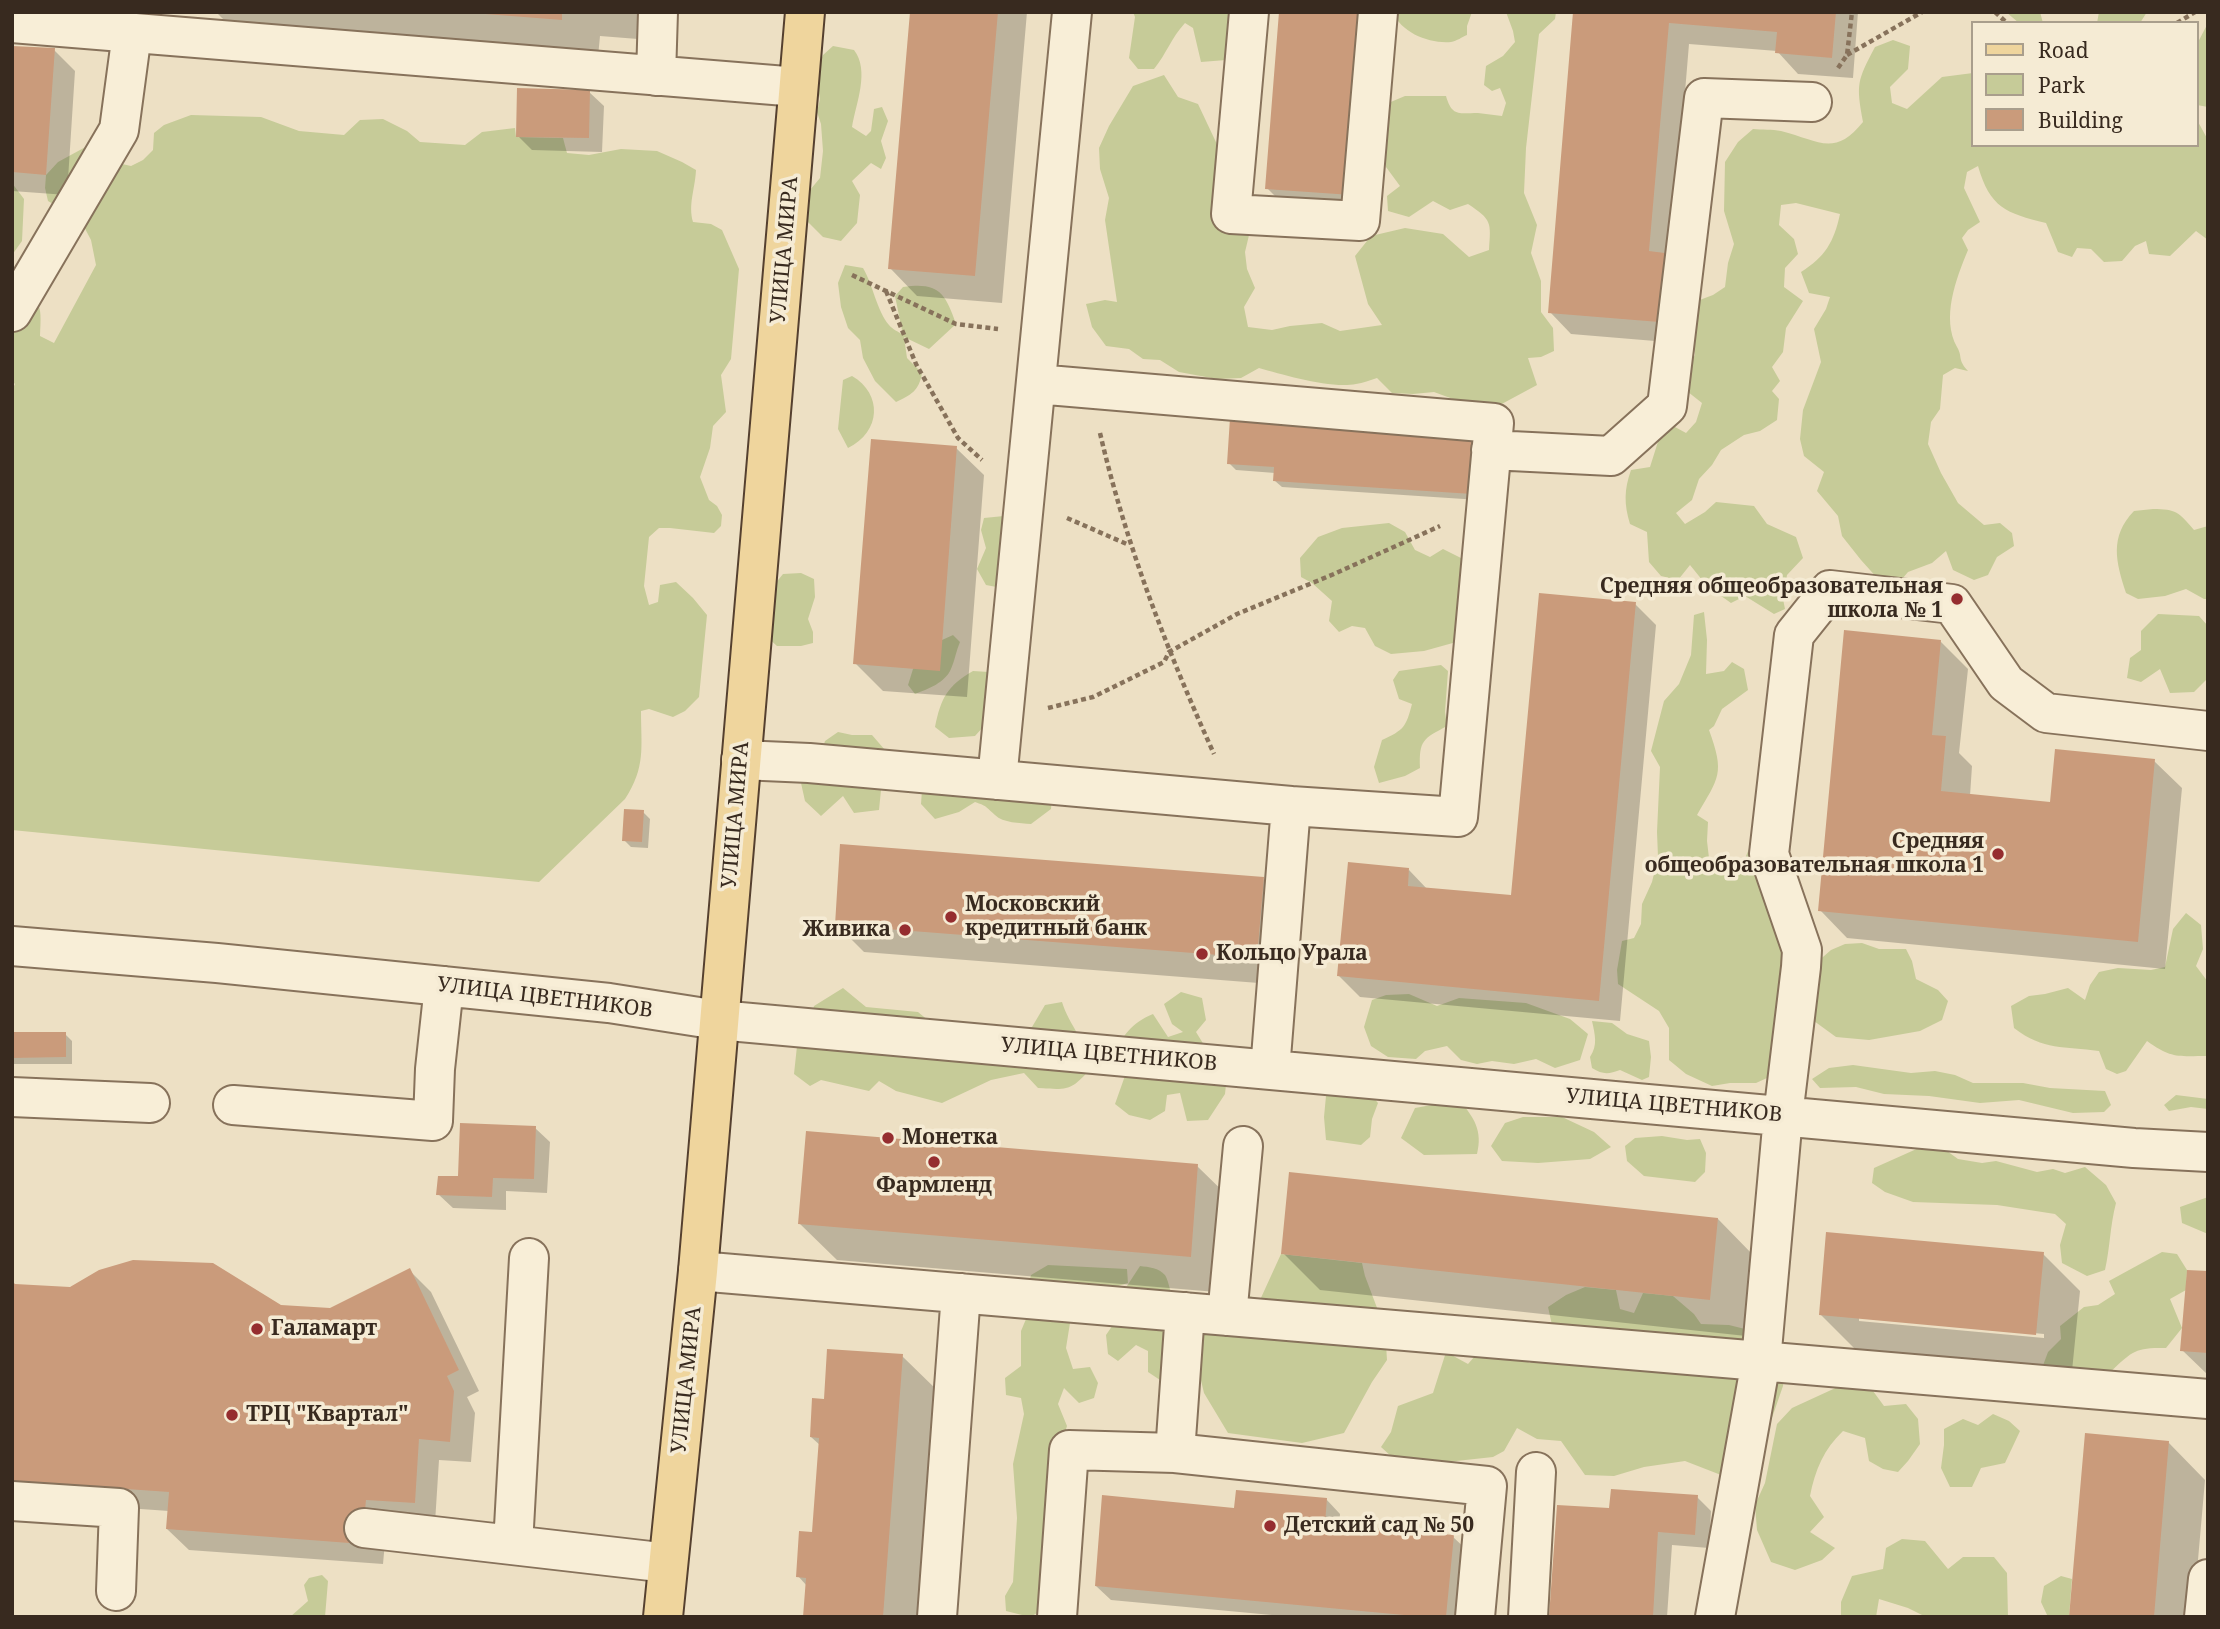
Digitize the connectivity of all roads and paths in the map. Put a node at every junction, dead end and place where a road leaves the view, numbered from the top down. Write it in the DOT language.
graph roads {
  1 [pos="658,12"];
  2 [pos="805,12"];
  3 [pos="1072,12"];
  4 [pos="1249,12"];
  5 [pos="1378,12"];
  6 [pos="1852,12"];
  7 [pos="1922,12"];
  8 [pos="2195,12"];
  9 [pos="81,20"];
  10 [pos="2179,21"];
  11 [pos="12,23"];
  12 [pos="132,33"];
  13 [pos="1847,55"];
  14 [pos="656,76"];
  15 [pos="798,88"];
  16 [pos="1812,102"];
  17 [pos="852,275"];
  18 [pos="886,291"];
  19 [pos="12,312"];
  20 [pos="1041,334"];
  21 [pos="1036,384"];
  22 [pos="1089,388"];
  23 [pos="1492,450"];
  24 [pos="1024,499"];
  25 [pos="1487,504"];
  26 [pos="1130,545"];
  27 [pos="1170,652"];
  28 [pos="1003,718"];
  29 [pos="2208,731"];
  30 [pos="741,760"];
  31 [pos="997,780"];
  32 [pos="1236,802"];
  33 [pos="1291,807"];
  34 [pos="12,946"];
  35 [pos="444,986"];
  36 [pos="718,1020"];
  37 [pos="1270,1070"];
  38 [pos="12,1097"];
  39 [pos="150,1103"];
  40 [pos="233,1105"];
  41 [pos="1783,1116"];
  42 [pos="1243,1146"];
  43 [pos="2208,1152"];
  44 [pos="529,1258"];
  45 [pos="698,1271"];
  46 [pos="961,1293"];
  47 [pos="1185,1312"];
  48 [pos="1227,1316"];
  49 [pos="1761,1361"];
  50 [pos="2208,1399"];
  51 [pos="1175,1453"];
  52 [pos="1536,1472"];
  53 [pos="12,1501"];
  54 [pos="364,1528"];
  55 [pos="513,1545"];
  56 [pos="668,1563"];
  57 [pos="2208,1579"];
  58 [pos="116,1591"];
  59 [pos="663,1617"];
  60 [pos="937,1617"];
  61 [pos="1057,1617"];
  62 [pos="1475,1617"];
  63 [pos="1528,1617"];
  64 [pos="1715,1617"];
  65 [pos="2204,1617"];
  1 -- 14 [label="street"];
  2 -- 15 [label="main road, УЛИЦА МИРА"];
  3 -- 20 [label="street"];
  4 -- 5 [label="street"];
  6 -- 13 [label="path"];
  7 -- 13 [label="path"];
  8 -- 10 [label="path"];
  9 -- 11 [label="street"];
  9 -- 12 [label="street"];
  12 -- 14 [label="street"];
  12 -- 19 [label="street"];
  13 -- 16 [label="path"];
  14 -- 15 [label="street"];
  15 -- 30 [label="main road, УЛИЦА МИРА"];
  16 -- 23 [label="street"];
  17 -- 18 [label="path"];
  18 -- 20 [label="path"];
  18 -- 24 [label="path"];
  20 -- 21 [label="street"];
  21 -- 22 [label="street"];
  21 -- 24 [label="street"];
  22 -- 23 [label="street"];
  22 -- 26 [label="path"];
  23 -- 25 [label="street"];
  24 -- 26 [label="path"];
  24 -- 28 [label="street"];
  25 -- 27 [label="path"];
  25 -- 33 [label="street"];
  26 -- 27 [label="path"];
  27 -- 28 [label="path"];
  27 -- 32 [label="path"];
  28 -- 31 [label="street"];
  29 -- 41 [label="street"];
  30 -- 31 [label="street"];
  30 -- 36 [label="main road, УЛИЦА МИРА"];
  31 -- 32 [label="street"];
  32 -- 33 [label="street"];
  33 -- 37 [label="street"];
  34 -- 35 [label="street, УЛИЦА ЦВЕТНИКОВ"];
  35 -- 36 [label="street, УЛИЦА ЦВЕТНИКОВ"];
  35 -- 40 [label="street"];
  36 -- 37 [label="street, УЛИЦА ЦВЕТНИКОВ"];
  36 -- 45 [label="main road, УЛИЦА МИРА"];
  37 -- 41 [label="street, УЛИЦА ЦВЕТНИКОВ"];
  38 -- 39 [label="street"];
  41 -- 43 [label="street, УЛИЦА ЦВЕТНИКОВ"];
  41 -- 49 [label="street"];
  42 -- 48 [label="street"];
  44 -- 55 [label="street"];
  45 -- 46 [label="street"];
  45 -- 56 [label="main road, УЛИЦА МИРА"];
  46 -- 47 [label="street"];
  46 -- 60 [label="street"];
  47 -- 48 [label="street"];
  47 -- 51 [label="street"];
  48 -- 49 [label="street"];
  49 -- 50 [label="street"];
  49 -- 64 [label="street"];
  51 -- 61 [label="street"];
  51 -- 62 [label="street"];
  52 -- 63 [label="street"];
  53 -- 58 [label="street"];
  54 -- 55 [label="street"];
  55 -- 56 [label="street"];
  56 -- 59 [label="main road, УЛИЦА МИРА"];
  57 -- 65 [label="street"];
}
